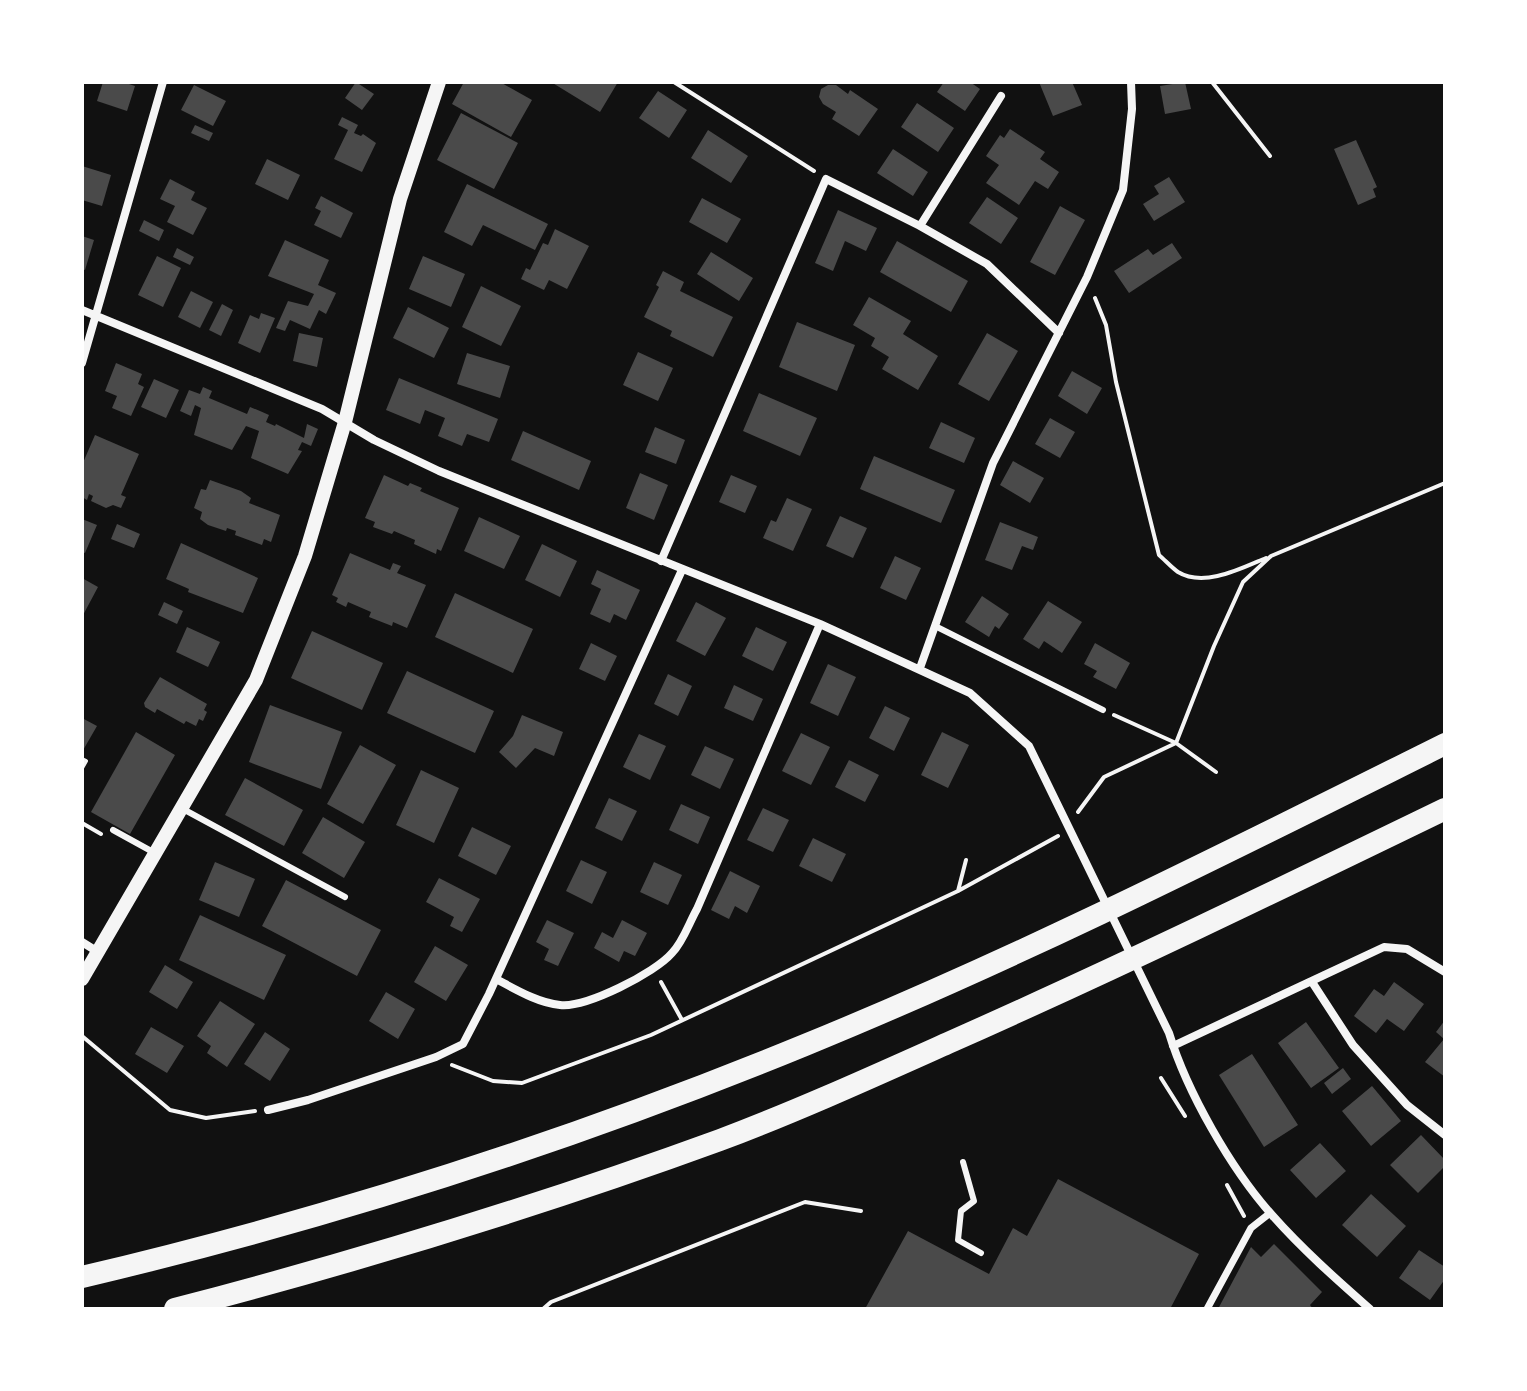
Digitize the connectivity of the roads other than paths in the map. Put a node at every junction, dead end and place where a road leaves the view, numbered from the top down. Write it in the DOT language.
graph roads {
  1 [pos="163,82"];
  2 [pos="439,82"];
  3 [pos="1131,82"];
  4 [pos="1001,96"];
  5 [pos="920,226"];
  6 [pos="82,310"];
  7 [pos="97,315"];
  8 [pos="1059,333"];
  9 [pos="82,363"];
  10 [pos="345,422"];
  11 [pos="661,561"];
  12 [pos="682,570"];
  13 [pos="820,624"];
  14 [pos="937,627"];
  15 [pos="920,668"];
  16 [pos="1103,710"];
  17 [pos="1445,744"];
  18 [pos="183,809"];
  19 [pos="1445,809"];
  20 [pos="113,830"];
  21 [pos="156,854"];
  22 [pos="345,897"];
  23 [pos="82,942"];
  24 [pos="98,952"];
  25 [pos="1445,972"];
  26 [pos="82,979"];
  27 [pos="496,979"];
  28 [pos="1312,982"];
  29 [pos="1173,1046"];
  30 [pos="268,1110"];
  31 [pos="1445,1135"];
  32 [pos="963,1162"];
  33 [pos="1270,1213"];
  34 [pos="981,1253"];
  35 [pos="82,1277"];
  36 [pos="175,1309"];
  37 [pos="1207,1309"];
  38 [pos="1370,1309"];
  1 -- 7 [label="street"];
  2 -- 10 [label="street"];
  3 -- 8 [label="street"];
  4 -- 5 [label="street"];
  5 -- 8 [label="street"];
  5 -- 11 [label="street"];
  6 -- 7 [label="street"];
  7 -- 9 [label="street"];
  7 -- 10 [label="street"];
  8 -- 14 [label="street"];
  10 -- 11 [label="street"];
  10 -- 18 [label="street"];
  11 -- 12 [label="street"];
  12 -- 13 [label="street"];
  12 -- 27 [label="street"];
  13 -- 15 [label="street"];
  13 -- 27 [label="street"];
  14 -- 15 [label="street"];
  14 -- 16 [label="lane"];
  15 -- 29 [label="street"];
  17 -- 35 [label="highway"];
  18 -- 21 [label="street"];
  18 -- 22 [label="lane"];
  19 -- 36 [label="highway"];
  20 -- 21 [label="lane"];
  21 -- 24 [label="street"];
  23 -- 24 [label="street"];
  24 -- 26 [label="street"];
  25 -- 28 [label="street"];
  27 -- 30 [label="street"];
  28 -- 29 [label="street"];
  28 -- 31 [label="street"];
  29 -- 33 [label="street"];
  32 -- 34 [label="lane"];
  33 -- 37 [label="street"];
  33 -- 38 [label="street"];
}
